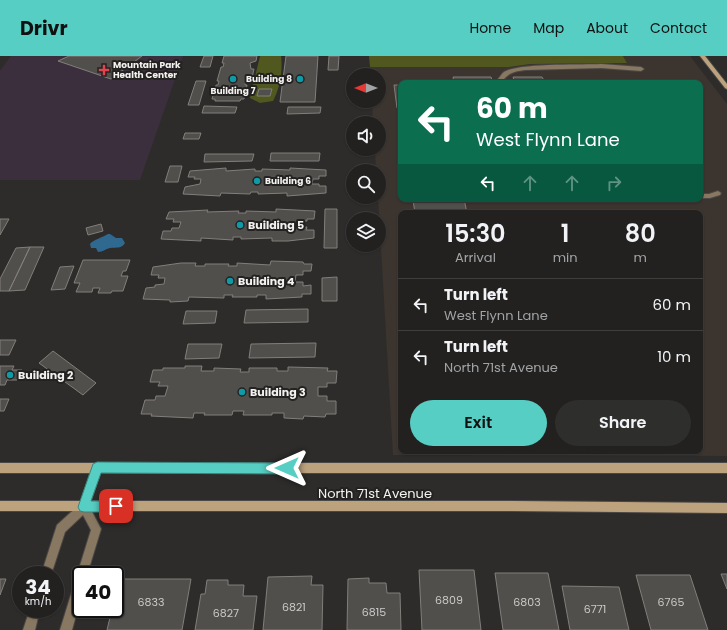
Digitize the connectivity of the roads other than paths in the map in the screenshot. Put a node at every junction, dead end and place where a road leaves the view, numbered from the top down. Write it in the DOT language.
graph roads {
  1 [pos="702,56"];
  2 [pos="641,69"];
  3 [pos="501,80"];
  4 [pos="727,87"];
  5 [pos="718,193"];
  6 [pos="703,196"];
  7 [pos="0,468"];
  8 [pos="97,468"];
  9 [pos="727,468"];
  10 [pos="0,506"];
  11 [pos="84,507"];
  12 [pos="727,508"];
  13 [pos="49,566"];
  14 [pos="85,566"];
  15 [pos="72,610"];
  16 [pos="32,618"];
  17 [pos="29,630"];
  18 [pos="66,630"];
  1 -- 4 [label="street"];
  2 -- 3 [label="street"];
  5 -- 6 [label="street"];
  7 -- 8 [label="street, North 71st Avenue"];
  8 -- 9 [label="street, North 71st Avenue"];
  8 -- 11 [label="street"];
  10 -- 11 [label="street, North 71st Avenue"];
  11 -- 12 [label="street, North 71st Avenue"];
  11 -- 13 [label="street"];
  11 -- 14 [label="street"];
  15 -- 18 [label="street"];
  16 -- 17 [label="street"];
}
